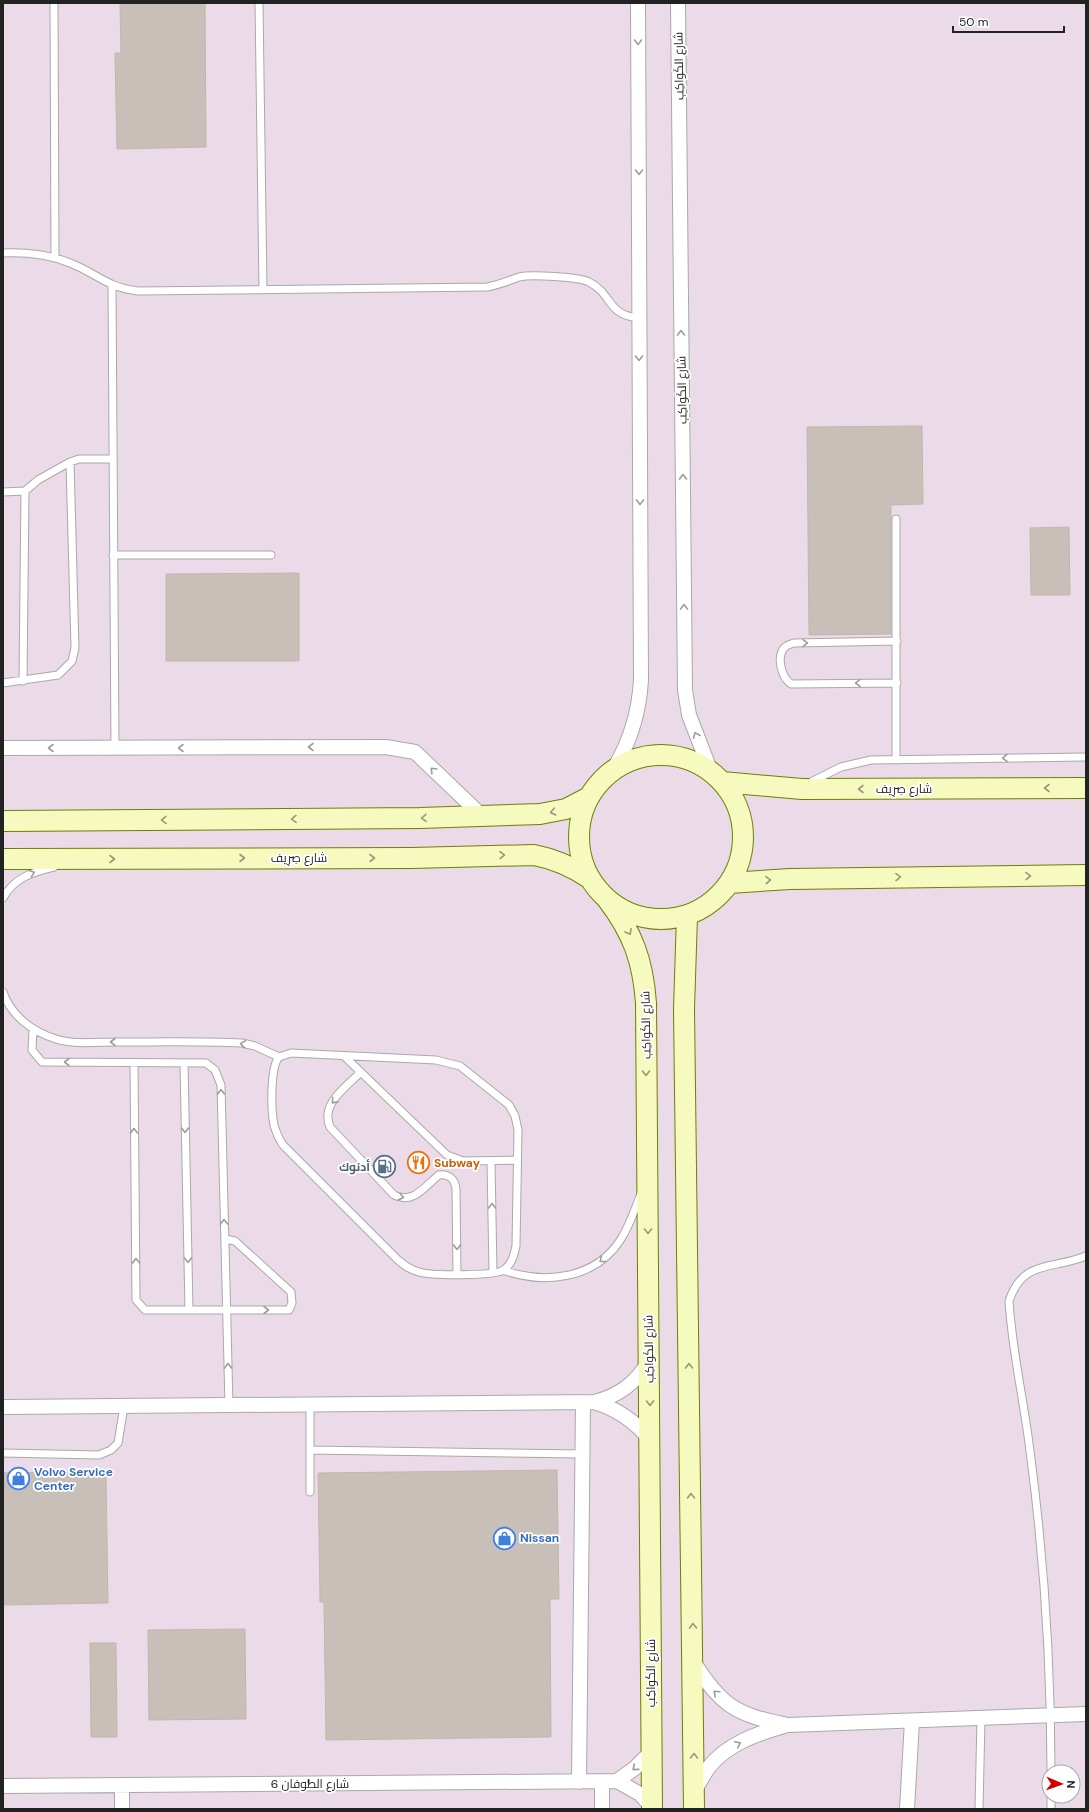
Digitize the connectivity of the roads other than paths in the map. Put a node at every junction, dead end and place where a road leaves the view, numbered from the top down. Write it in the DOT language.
graph roads {
  1 [pos="54,3"];
  2 [pos="259,3"];
  3 [pos="638,3"];
  4 [pos="678,3"];
  5 [pos="3,253"];
  6 [pos="55,258"];
  7 [pos="112,286"];
  8 [pos="263,289"];
  9 [pos="639,318"];
  10 [pos="113,459"];
  11 [pos="70,462"];
  12 [pos="25,491"];
  13 [pos="3,492"];
  14 [pos="896,518"];
  15 [pos="113,555"];
  16 [pos="271,555"];
  17 [pos="897,641"];
  18 [pos="23,681"];
  19 [pos="3,683"];
  20 [pos="897,683"];
  21 [pos="3,748"];
  22 [pos="115,748"];
  23 [pos="1086,757"];
  24 [pos="896,760"];
  25 [pos="613,770"];
  26 [pos="716,777"];
  27 [pos="1086,788"];
  28 [pos="802,789"];
  29 [pos="589,797"];
  30 [pos="482,816"];
  31 [pos="3,821"];
  32 [pos="3,859"];
  33 [pos="91,859"];
  34 [pos="1086,875"];
  35 [pos="589,878"];
  36 [pos="729,883"];
  37 [pos="3,898"];
  38 [pos="607,900"];
  39 [pos="687,916"];
  40 [pos="3,992"];
  41 [pos="33,1029"];
  42 [pos="344,1056"];
  43 [pos="279,1057"];
  44 [pos="134,1063"];
  45 [pos="184,1063"];
  46 [pos="361,1072"];
  47 [pos="517,1160"];
  48 [pos="491,1161"];
  49 [pos="648,1179"];
  50 [pos="225,1239"];
  51 [pos="1086,1256"];
  52 [pos="503,1270"];
  53 [pos="493,1273"];
  54 [pos="457,1274"];
  55 [pos="188,1310"];
  56 [pos="226,1310"];
  57 [pos="649,1361"];
  58 [pos="588,1402"];
  59 [pos="310,1404"];
  60 [pos="229,1405"];
  61 [pos="124,1406"];
  62 [pos="3,1407"];
  63 [pos="650,1440"];
  64 [pos="310,1450"];
  65 [pos="3,1454"];
  66 [pos="583,1454"];
  67 [pos="310,1492"];
  68 [pos="693,1661"];
  69 [pos="1086,1714"];
  70 [pos="1051,1716"];
  71 [pos="981,1718"];
  72 [pos="912,1721"];
  73 [pos="788,1725"];
  74 [pos="651,1752"];
  75 [pos="1051,1764"];
  76 [pos="602,1781"];
  77 [pos="617,1781"];
  78 [pos="579,1782"];
  79 [pos="122,1785"];
  80 [pos="3,1786"];
  81 [pos="694,1801"];
  82 [pos="652,1808"];
  83 [pos="122,1809"];
  84 [pos="602,1809"];
  85 [pos="907,1809"];
  86 [pos="979,1809"];
  1 -- 6 [label="lane"];
  2 -- 8 [label="lane"];
  3 -- 9 [label="street, one-way"];
  26 -- 4 [label="street, شارع الكَواكِب, one-way"];
  5 -- 6 [label="lane"];
  6 -- 7 [label="lane"];
  7 -- 8 [label="lane"];
  7 -- 10 [label="lane"];
  8 -- 9 [label="lane"];
  9 -- 25 [label="street, one-way"];
  10 -- 11 [label="lane"];
  10 -- 15 [label="lane"];
  11 -- 12 [label="lane"];
  11 -- 18 [label="lane"];
  12 -- 13 [label="lane"];
  12 -- 18 [label="lane"];
  14 -- 17 [label="lane"];
  15 -- 16 [label="lane"];
  15 -- 22 [label="lane"];
  17 -- 20 [label="lane"];
  20 -- 17 [label="lane, one-way"];
  18 -- 19 [label="lane"];
  20 -- 24 [label="lane"];
  22 -- 21 [label="street, one-way"];
  30 -- 22 [label="street, one-way"];
  23 -- 24 [label="lane, one-way"];
  24 -- 28 [label="lane"];
  25 -- 26 [label="main road"];
  25 -- 29 [label="main road"];
  26 -- 28 [label="main road, شارع صِرِيف"];
  26 -- 36 [label="main road"];
  27 -- 28 [label="main road, شارع صِرِيف, one-way"];
  29 -- 30 [label="main road, one-way"];
  29 -- 35 [label="main road"];
  30 -- 31 [label="main road, one-way"];
  32 -- 33 [label="main road, شارع صِرِيف"];
  33 -- 35 [label="main road, شارع صِرِيف, one-way"];
  37 -- 33 [label="lane, one-way"];
  36 -- 34 [label="main road, one-way"];
  35 -- 38 [label="main road, شارع الكَواكِب"];
  36 -- 39 [label="main road"];
  38 -- 39 [label="main road"];
  38 -- 49 [label="main road, شارع الكَواكِب, one-way"];
  68 -- 39 [label="main road, one-way"];
  40 -- 41 [label="lane"];
  43 -- 41 [label="lane, one-way"];
  44 -- 41 [label="lane, one-way"];
  42 -- 43 [label="lane"];
  42 -- 46 [label="lane"];
  42 -- 47 [label="lane"];
  43 -- 54 [label="lane"];
  44 -- 45 [label="lane"];
  55 -- 44 [label="lane, one-way"];
  50 -- 45 [label="lane, one-way"];
  45 -- 55 [label="lane, one-way"];
  46 -- 48 [label="lane"];
  46 -- 54 [label="lane, one-way"];
  47 -- 48 [label="lane"];
  47 -- 52 [label="lane"];
  53 -- 48 [label="lane, one-way"];
  49 -- 52 [label="lane, one-way"];
  49 -- 57 [label="main road, شارع الكَواكِب, one-way"];
  50 -- 56 [label="lane"];
  56 -- 50 [label="lane, one-way"];
  51 -- 70 [label="lane"];
  52 -- 53 [label="lane"];
  53 -- 54 [label="lane"];
  55 -- 56 [label="lane"];
  60 -- 56 [label="lane, one-way"];
  57 -- 58 [label="street"];
  57 -- 63 [label="main road, شارع الكَواكِب, one-way"];
  58 -- 59 [label="street"];
  58 -- 63 [label="street"];
  58 -- 66 [label="street"];
  59 -- 60 [label="street"];
  59 -- 64 [label="lane"];
  60 -- 61 [label="street"];
  61 -- 62 [label="street"];
  61 -- 65 [label="lane"];
  63 -- 74 [label="main road, شارع الكَواكِب"];
  64 -- 66 [label="lane"];
  64 -- 67 [label="lane"];
  66 -- 78 [label="street"];
  73 -- 68 [label="street, one-way"];
  81 -- 68 [label="main road, one-way"];
  69 -- 70 [label="street"];
  70 -- 71 [label="street"];
  70 -- 75 [label="lane"];
  71 -- 72 [label="street"];
  71 -- 86 [label="lane"];
  72 -- 73 [label="street"];
  72 -- 85 [label="street"];
  81 -- 73 [label="street, one-way"];
  74 -- 77 [label="street, one-way"];
  74 -- 82 [label="main road, شارع الكَواكِب"];
  76 -- 77 [label="street, شارع الطُّوفان 6"];
  76 -- 78 [label="street, شارع الطُّوفان 6"];
  76 -- 84 [label="street"];
  77 -- 82 [label="street, شارع الطُّوفان 6"];
  78 -- 79 [label="street, شارع الطُّوفان 6"];
  79 -- 80 [label="street, شارع الطُّوفان 6"];
  79 -- 83 [label="street"];
}
